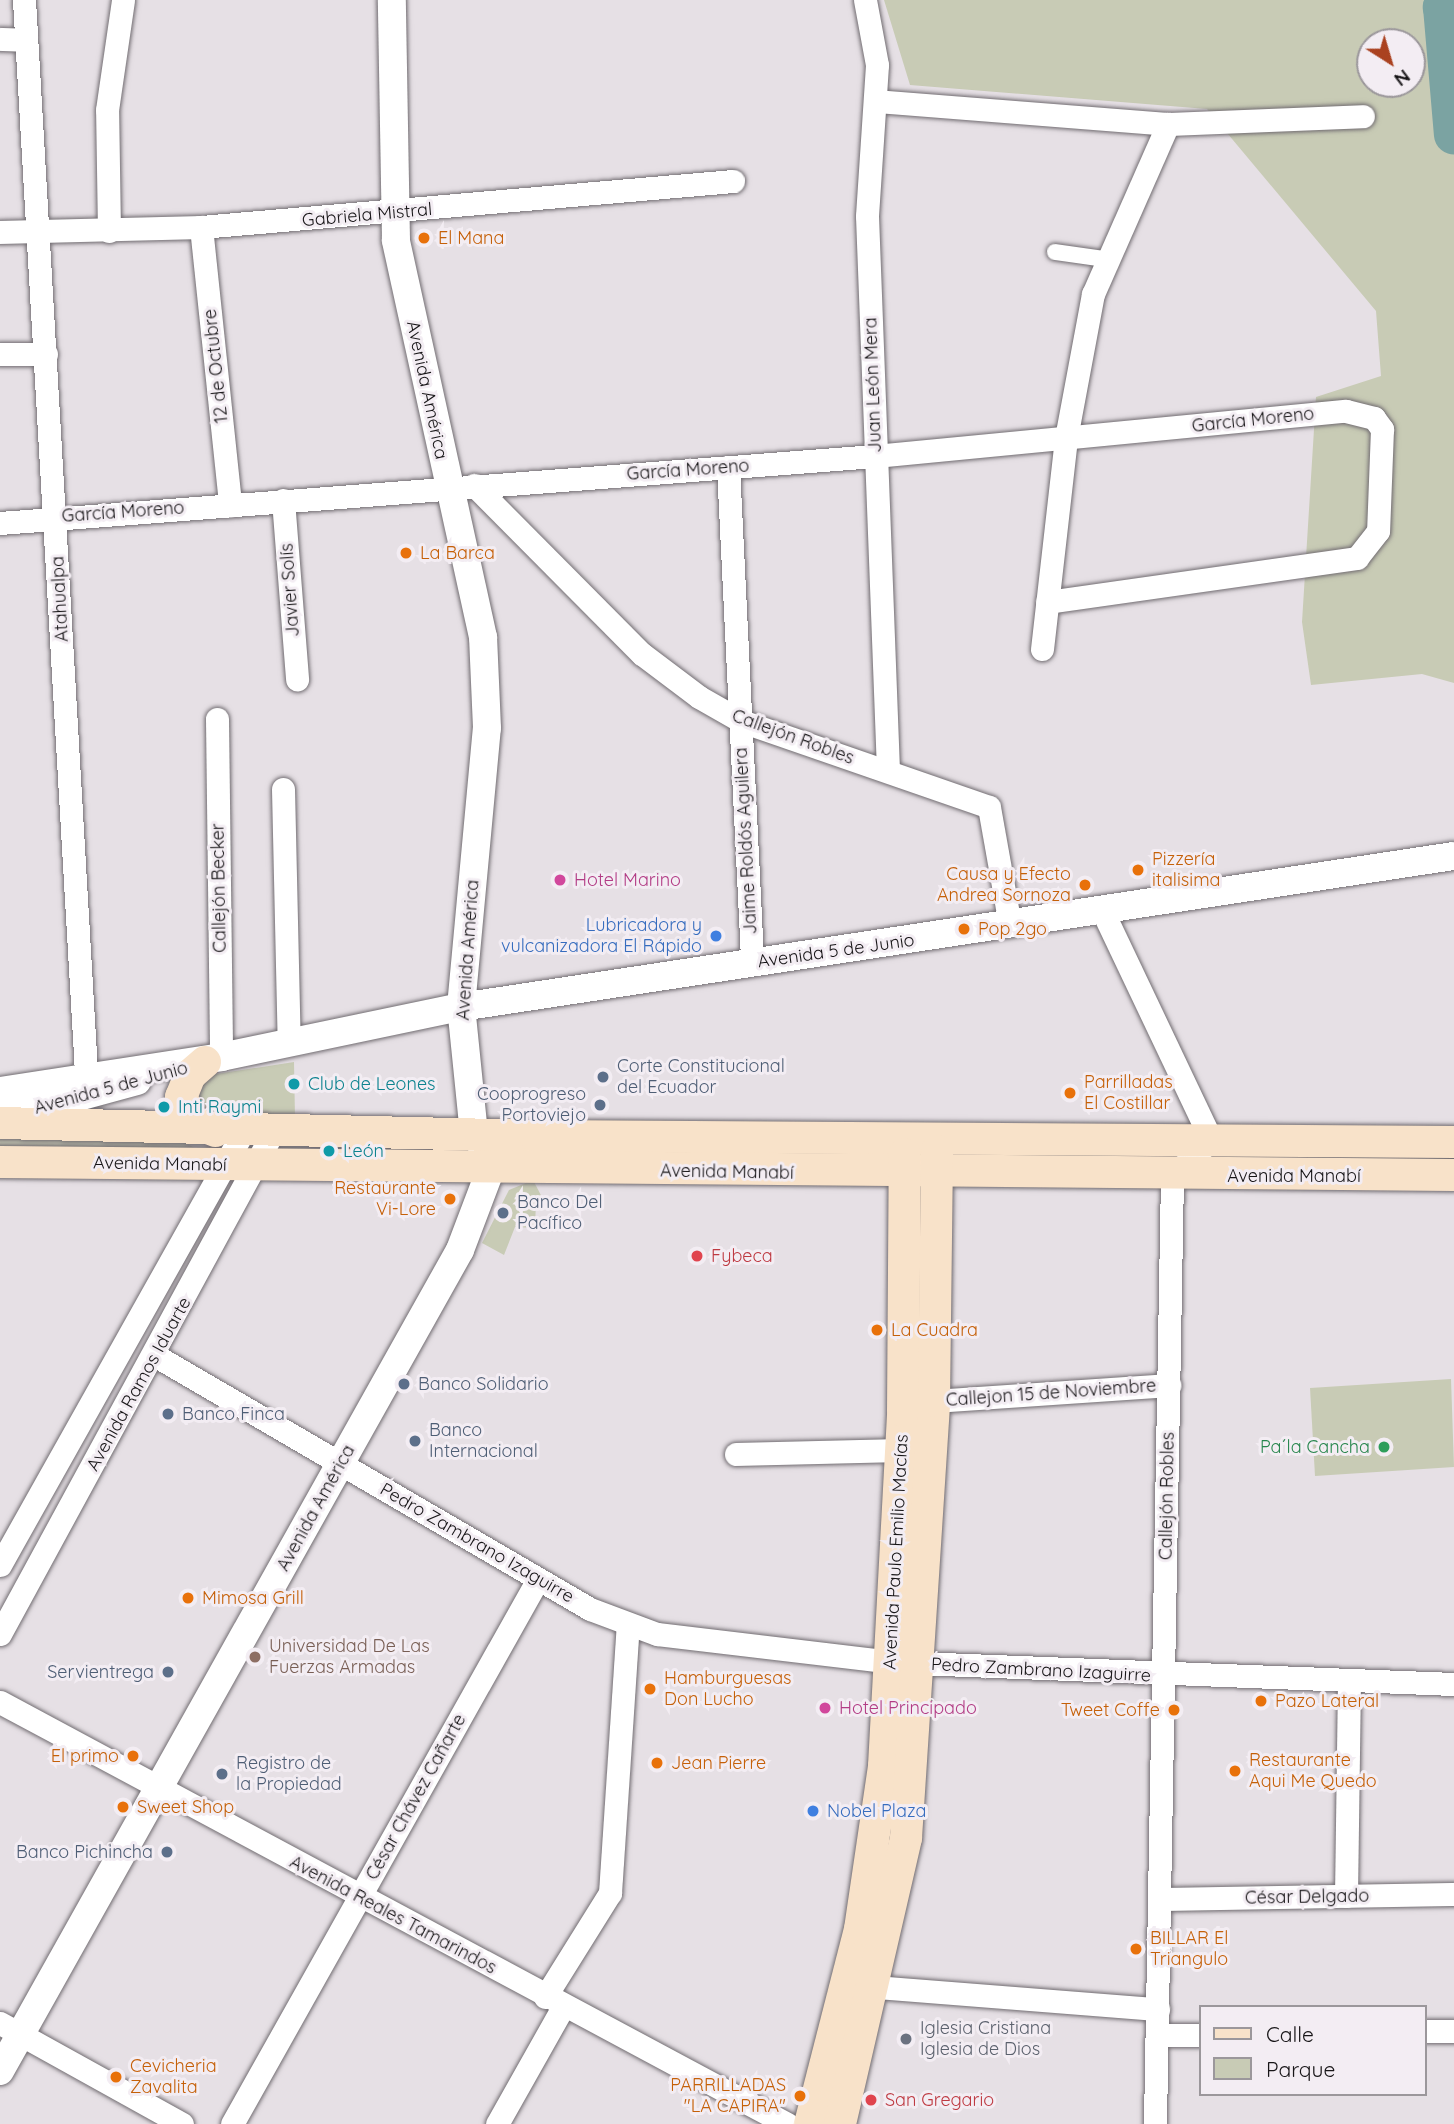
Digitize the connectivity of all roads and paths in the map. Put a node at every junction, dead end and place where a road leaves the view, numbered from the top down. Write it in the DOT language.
graph roads {
  1 [pos="24,0"];
  2 [pos="123,0"];
  3 [pos="392,0"];
  4 [pos="865,0"];
  5 [pos="0,38"];
  6 [pos="26,40"];
  7 [pos="876,101"];
  8 [pos="1363,116"];
  9 [pos="1168,124"];
  10 [pos="733,181"];
  11 [pos="393,213"];
  12 [pos="201,227"];
  13 [pos="110,231"];
  14 [pos="0,232"];
  15 [pos="39,232"];
  16 [pos="1055,253"];
  17 [pos="1105,259"];
  18 [pos="0,354"];
  19 [pos="46,354"];
  20 [pos="1066,438"];
  21 [pos="875,456"];
  22 [pos="728,467"];
  23 [pos="461,485"];
  24 [pos="283,500"];
  25 [pos="230,505"];
  26 [pos="56,517"];
  27 [pos="0,523"];
  28 [pos="1047,602"];
  29 [pos="1042,649"];
  30 [pos="297,679"];
  31 [pos="217,719"];
  32 [pos="741,721"];
  33 [pos="888,771"];
  34 [pos="283,789"];
  35 [pos="1454,856"];
  36 [pos="1102,910"];
  37 [pos="1010,925"];
  38 [pos="752,964"];
  39 [pos="461,1007"];
  40 [pos="289,1044"];
  41 [pos="213,1059"];
  42 [pos="86,1073"];
  43 [pos="0,1091"];
  44 [pos="0,1121"];
  45 [pos="244,1131"];
  46 [pos="474,1134"];
  47 [pos="904,1139"];
  48 [pos="937,1139"];
  49 [pos="1211,1140"];
  50 [pos="1454,1142"];
  51 [pos="0,1162"];
  52 [pos="493,1163"];
  53 [pos="257,1164"];
  54 [pos="224,1165"];
  55 [pos="937,1171"];
  56 [pos="906,1173"];
  57 [pos="1454,1175"];
  58 [pos="1172,1176"];
  59 [pos="156,1356"];
  60 [pos="1169,1385"];
  61 [pos="934,1401"];
  62 [pos="900,1450"];
  63 [pos="736,1454"];
  64 [pos="341,1464"];
  65 [pos="0,1565"];
  66 [pos="538,1579"];
  67 [pos="628,1625"];
  68 [pos="0,1634"];
  69 [pos="906,1662"];
  70 [pos="1163,1677"];
  71 [pos="1349,1683"];
  72 [pos="1454,1684"];
  73 [pos="0,1702"];
  74 [pos="159,1788"];
  75 [pos="1454,1895"];
  76 [pos="1346,1896"];
  77 [pos="360,1897"];
  78 [pos="1160,1899"];
  79 [pos="876,1987"];
  80 [pos="554,2002"];
  81 [pos="1158,2009"];
  82 [pos="10,2029"];
  83 [pos="1454,2031"];
  84 [pos="1426,2032"];
  85 [pos="1157,2035"];
  86 [pos="1198,2035"];
  87 [pos="0,2071"];
  88 [pos="823,2122"];
  89 [pos="183,2124"];
  90 [pos="232,2124"];
  91 [pos="498,2124"];
  92 [pos="1155,2124"];
  1 -- 6 [label="street, Atahualpa"];
  2 -- 13 [label="street"];
  3 -- 11 [label="street, Avenida América"];
  4 -- 7 [label="street, Juan León Mera"];
  5 -- 6 [label="street"];
  6 -- 15 [label="street, Atahualpa"];
  7 -- 9 [label="street"];
  7 -- 21 [label="street, Juan León Mera"];
  8 -- 9 [label="street"];
  9 -- 17 [label="street"];
  10 -- 11 [label="street, Gabriela Mistral"];
  11 -- 12 [label="street, Gabriela Mistral"];
  11 -- 23 [label="street, Avenida América"];
  12 -- 13 [label="street, Gabriela Mistral"];
  12 -- 25 [label="street, 12 de Octubre"];
  13 -- 15 [label="street, Gabriela Mistral"];
  14 -- 15 [label="street, Gabriela Mistral"];
  15 -- 19 [label="street, Atahualpa"];
  16 -- 17 [label="street"];
  17 -- 20 [label="street"];
  18 -- 19 [label="street"];
  19 -- 26 [label="street, Atahualpa"];
  20 -- 21 [label="street, García Moreno"];
  20 -- 28 [label="street"];
  20 -- 28 [label="street, García Moreno"];
  21 -- 22 [label="street, García Moreno"];
  21 -- 33 [label="street, Juan León Mera"];
  22 -- 23 [label="street, García Moreno"];
  22 -- 32 [label="street, Jaime Roldós Aguilera"];
  23 -- 24 [label="street, García Moreno"];
  23 -- 32 [label="street, Callejón Robles"];
  23 -- 39 [label="street, Avenida América"];
  24 -- 25 [label="street, García Moreno"];
  24 -- 30 [label="street, Javier Solís"];
  25 -- 26 [label="street, García Moreno"];
  26 -- 27 [label="street, García Moreno"];
  26 -- 42 [label="street, Atahualpa"];
  28 -- 29 [label="street"];
  31 -- 41 [label="street, Callejón Becker"];
  32 -- 33 [label="street, Callejón Robles"];
  32 -- 38 [label="street, Jaime Roldós Aguilera"];
  33 -- 37 [label="street, Callejón Robles"];
  34 -- 40 [label="street"];
  35 -- 36 [label="street, Avenida 5 de Junio"];
  36 -- 37 [label="street, Avenida 5 de Junio"];
  36 -- 49 [label="street"];
  37 -- 38 [label="street, Avenida 5 de Junio"];
  38 -- 39 [label="street, Avenida 5 de Junio"];
  39 -- 40 [label="street, Avenida 5 de Junio"];
  39 -- 46 [label="street, Avenida América"];
  40 -- 41 [label="street, Avenida 5 de Junio"];
  41 -- 42 [label="street, Avenida 5 de Junio"];
  41 -- 44 [label="street, Avenida 5 de Junio"];
  41 -- 45 [label="main road"];
  42 -- 43 [label="street, Avenida 5 de Junio"];
  44 -- 45 [label="main road, Avenida Manabí"];
  45 -- 46 [label="main road, Avenida Manabí"];
  45 -- 53 [label="street, Avenida Ramos Iduarte"];
  45 -- 54 [label="street, Avenida Ramos Iduarte"];
  46 -- 47 [label="main road, Avenida Manabí"];
  46 -- 52 [label="street, Avenida América"];
  47 -- 48 [label="main road, Avenida Manabí"];
  47 -- 56 [label="main road, Avenida Paulo Emilio Macías"];
  48 -- 49 [label="main road, Avenida Manabí"];
  48 -- 55 [label="main road, Avenida Paulo Emilio Macías"];
  49 -- 50 [label="main road, Avenida Manabí"];
  49 -- 58 [label="street"];
  51 -- 54 [label="main road, Avenida Manabí"];
  52 -- 53 [label="main road, Avenida Manabí"];
  52 -- 56 [label="main road, Avenida Manabí"];
  52 -- 64 [label="street, Avenida América"];
  53 -- 54 [label="main road, Avenida Manabí"];
  53 -- 59 [label="street, Avenida Ramos Iduarte"];
  54 -- 65 [label="street, Avenida Ramos Iduarte"];
  55 -- 56 [label="main road, Avenida Manabí"];
  55 -- 58 [label="main road, Avenida Manabí"];
  55 -- 61 [label="main road, Avenida Paulo Emilio Macías"];
  56 -- 62 [label="main road, Avenida Paulo Emilio Macías"];
  57 -- 58 [label="main road, Avenida Manabí"];
  58 -- 60 [label="street, Callejón Robles"];
  59 -- 64 [label="street, Pedro Zambrano Izaguirre"];
  59 -- 68 [label="street, Avenida Ramos Iduarte"];
  60 -- 61 [label="street, Callejon 15 de Noviembre"];
  60 -- 70 [label="street, Callejón Robles"];
  61 -- 69 [label="main road, Avenida Paulo Emilio Macías"];
  62 -- 63 [label="street"];
  62 -- 69 [label="main road, Avenida Paulo Emilio Macías"];
  64 -- 66 [label="street, Pedro Zambrano Izaguirre"];
  64 -- 74 [label="street, Avenida América"];
  66 -- 67 [label="street, Pedro Zambrano Izaguirre"];
  66 -- 77 [label="street, César Chávez Cañarte"];
  67 -- 69 [label="street, Pedro Zambrano Izaguirre"];
  67 -- 80 [label="street"];
  69 -- 70 [label="street, Pedro Zambrano Izaguirre"];
  69 -- 79 [label="main road, Avenida Paulo Emilio Macías"];
  69 -- 88 [label="main road, Avenida Paulo Emilio Macías"];
  70 -- 71 [label="street, Pedro Zambrano Izaguirre"];
  70 -- 78 [label="street, Callejón Robles"];
  71 -- 72 [label="street, Pedro Zambrano Izaguirre"];
  71 -- 76 [label="street"];
  73 -- 74 [label="street, Avenida Reales Tamarindos"];
  74 -- 77 [label="street, Avenida Reales Tamarindos"];
  74 -- 82 [label="street, Avenida América"];
  75 -- 76 [label="street, César Delgado"];
  76 -- 78 [label="street, César Delgado"];
  77 -- 80 [label="street, Avenida Reales Tamarindos"];
  77 -- 90 [label="street, César Chávez Cañarte"];
  78 -- 81 [label="street, Callejón Robles"];
  79 -- 81 [label="street"];
  79 -- 88 [label="main road, Avenida Paulo Emilio Macías"];
  80 -- 88 [label="street, Avenida Reales Tamarindos"];
  80 -- 91 [label="street"];
  81 -- 85 [label="street, Callejón Robles"];
  82 -- 87 [label="street, Avenida América"];
  82 -- 89 [label="street"];
  83 -- 84 [label="street"];
  85 -- 86 [label="street"];
  85 -- 92 [label="street, Callejón Robles"];
}
